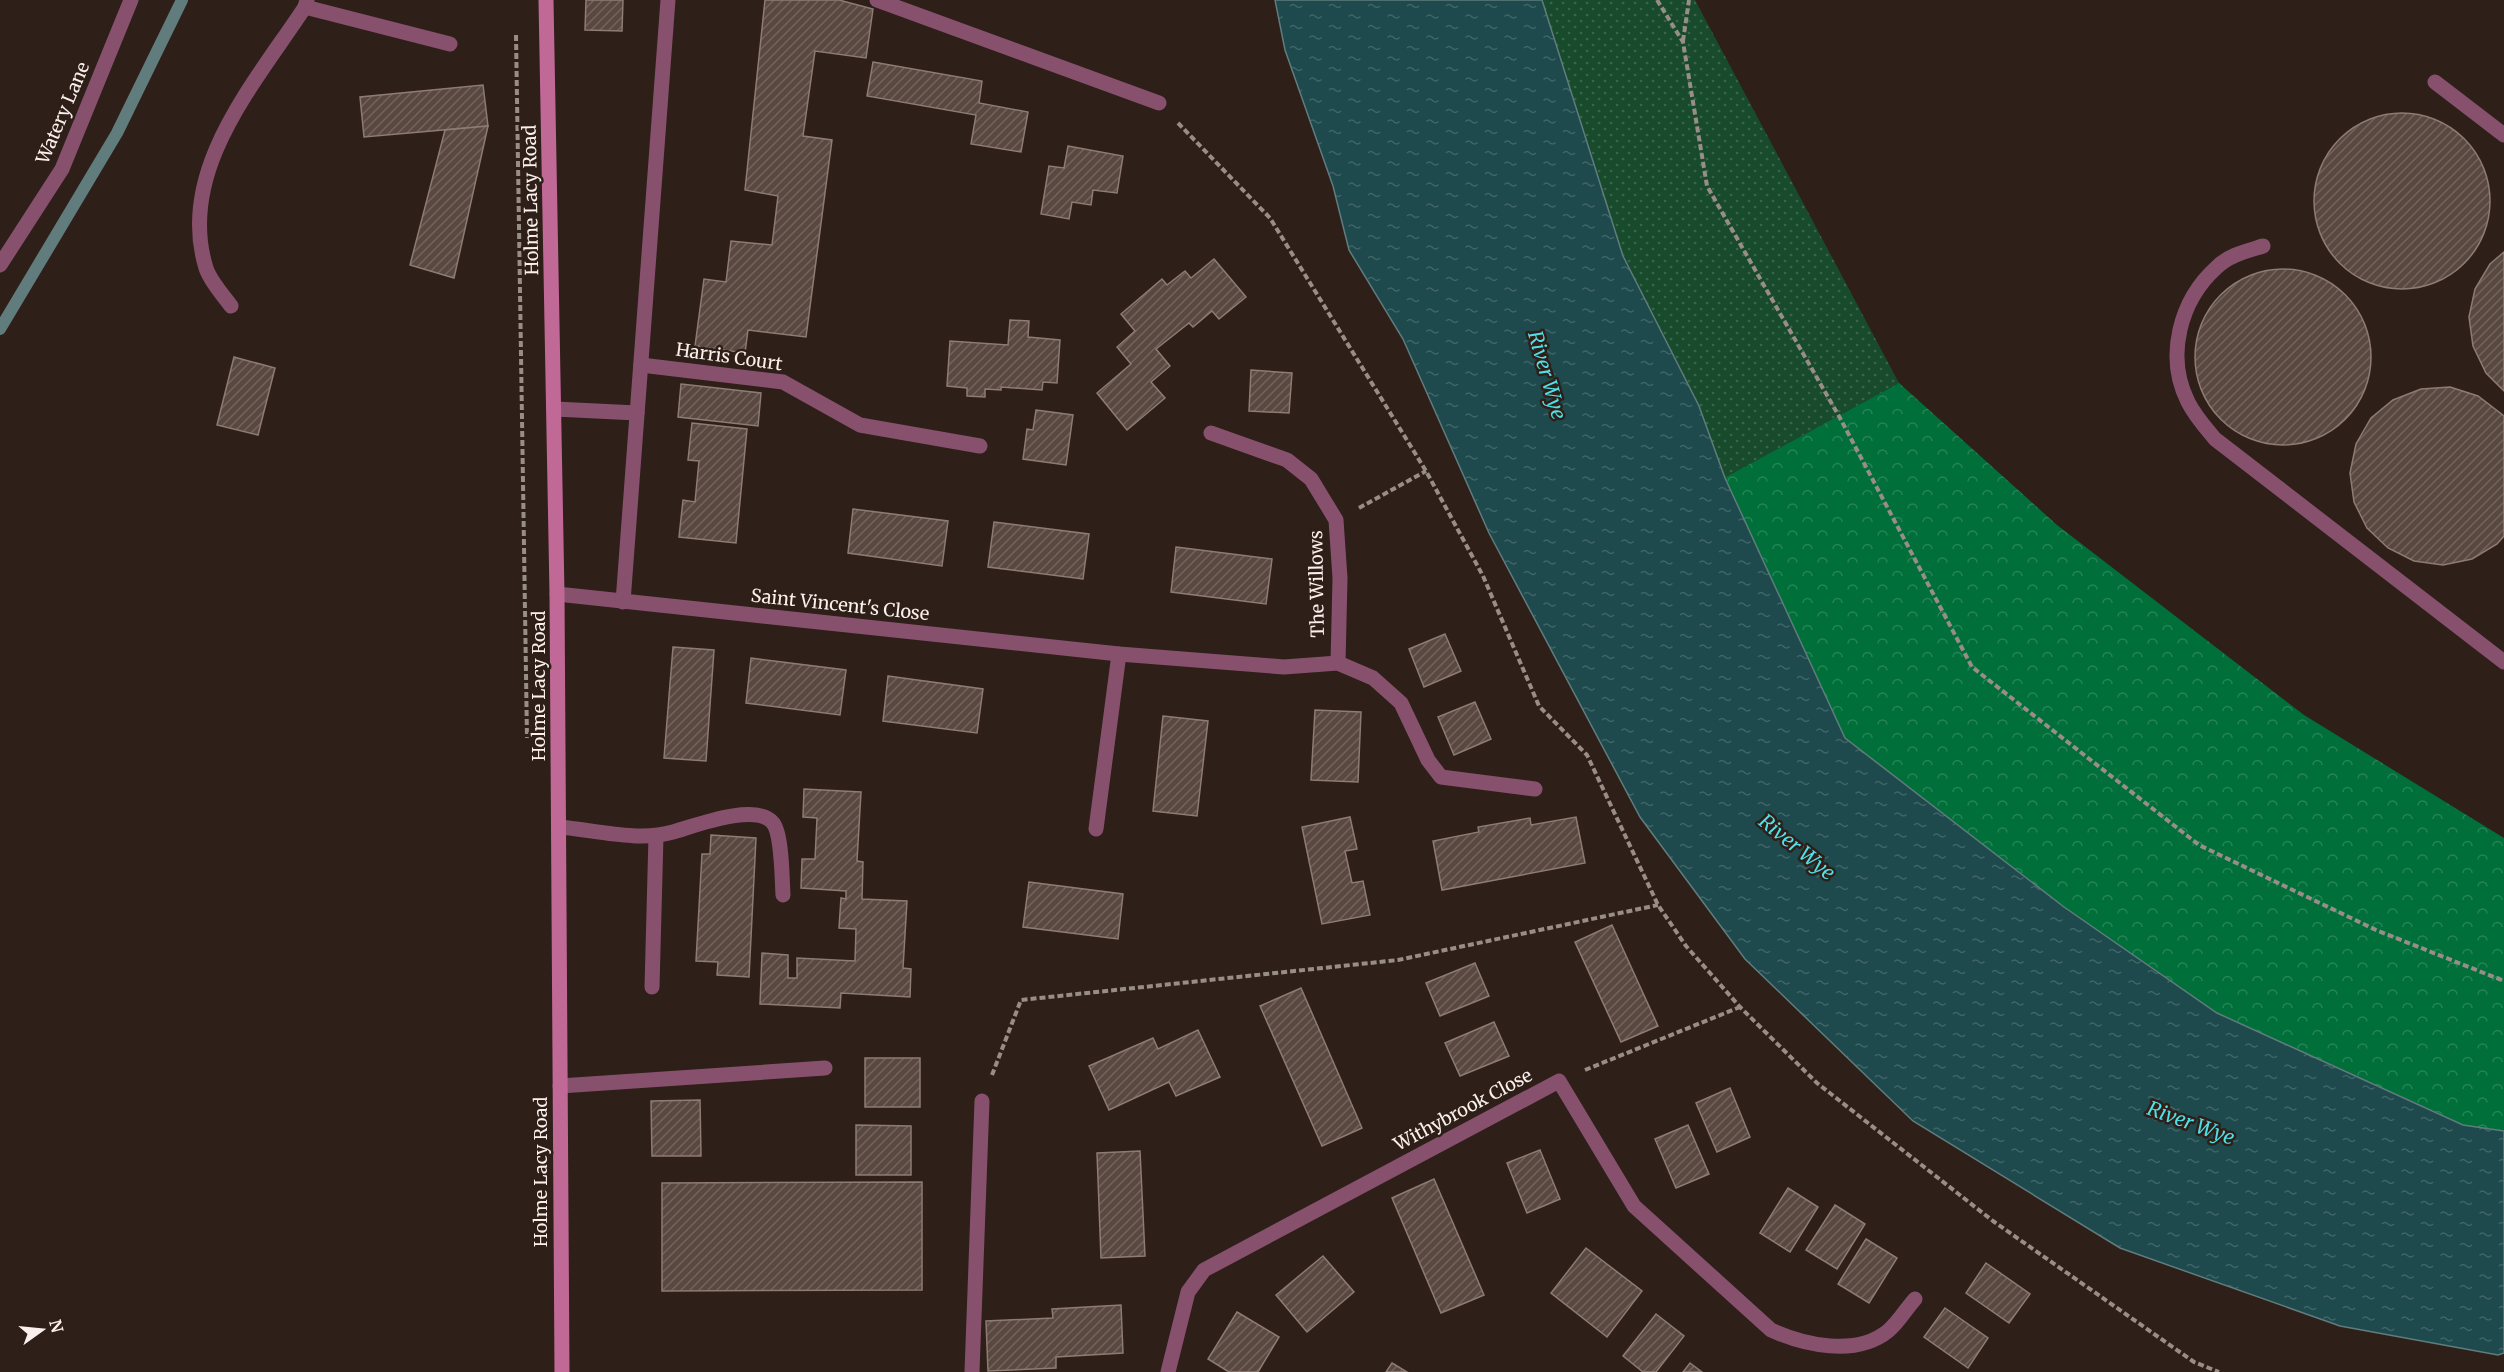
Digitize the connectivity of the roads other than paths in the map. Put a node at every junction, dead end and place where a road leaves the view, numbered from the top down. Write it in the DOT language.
graph roads {
  1 [pos="131,0"];
  2 [pos="546,0"];
  3 [pos="668,0"];
  4 [pos="877,0"];
  5 [pos="306,4"];
  6 [pos="450,44"];
  7 [pos="2435,82"];
  8 [pos="1159,102"];
  9 [pos="2504,135"];
  10 [pos="2263,246"];
  11 [pos="0,266"];
  12 [pos="231,306"];
  13 [pos="641,365"];
  14 [pos="555,409"];
  15 [pos="637,413"];
  16 [pos="1211,432"];
  17 [pos="980,446"];
  18 [pos="557,594"];
  19 [pos="623,602"];
  20 [pos="1119,654"];
  21 [pos="2504,662"];
  22 [pos="1338,663"];
  23 [pos="1535,789"];
  24 [pos="559,827"];
  25 [pos="1096,829"];
  26 [pos="656,836"];
  27 [pos="783,895"];
  28 [pos="652,987"];
  29 [pos="825,1068"];
  30 [pos="560,1086"];
  31 [pos="982,1101"];
  32 [pos="1915,1299"];
  33 [pos="562,1372"];
  34 [pos="972,1372"];
  35 [pos="1167,1372"];
  1 -- 11 [label="street, Watery Lane"];
  2 -- 14 [label="street, Holme Lacy Road"];
  3 -- 13 [label="street"];
  4 -- 8 [label="street"];
  5 -- 6 [label="street"];
  5 -- 12 [label="street"];
  7 -- 9 [label="street"];
  10 -- 21 [label="street"];
  13 -- 15 [label="street"];
  13 -- 17 [label="street, Harris Court"];
  14 -- 15 [label="street"];
  14 -- 18 [label="street, Holme Lacy Road"];
  15 -- 19 [label="street"];
  16 -- 22 [label="street, The Willows"];
  18 -- 19 [label="street, Saint Vincent's Close"];
  18 -- 24 [label="street, Holme Lacy Road"];
  19 -- 20 [label="street, Saint Vincent's Close"];
  20 -- 22 [label="street, Saint Vincent's Close"];
  20 -- 25 [label="street"];
  22 -- 23 [label="street, Saint Vincent's Close"];
  24 -- 26 [label="street"];
  24 -- 30 [label="street, Holme Lacy Road"];
  26 -- 27 [label="street"];
  26 -- 28 [label="street"];
  29 -- 30 [label="street"];
  30 -- 33 [label="street, Holme Lacy Road"];
  31 -- 34 [label="street"];
  32 -- 35 [label="street, Withybrook Close"];
}
